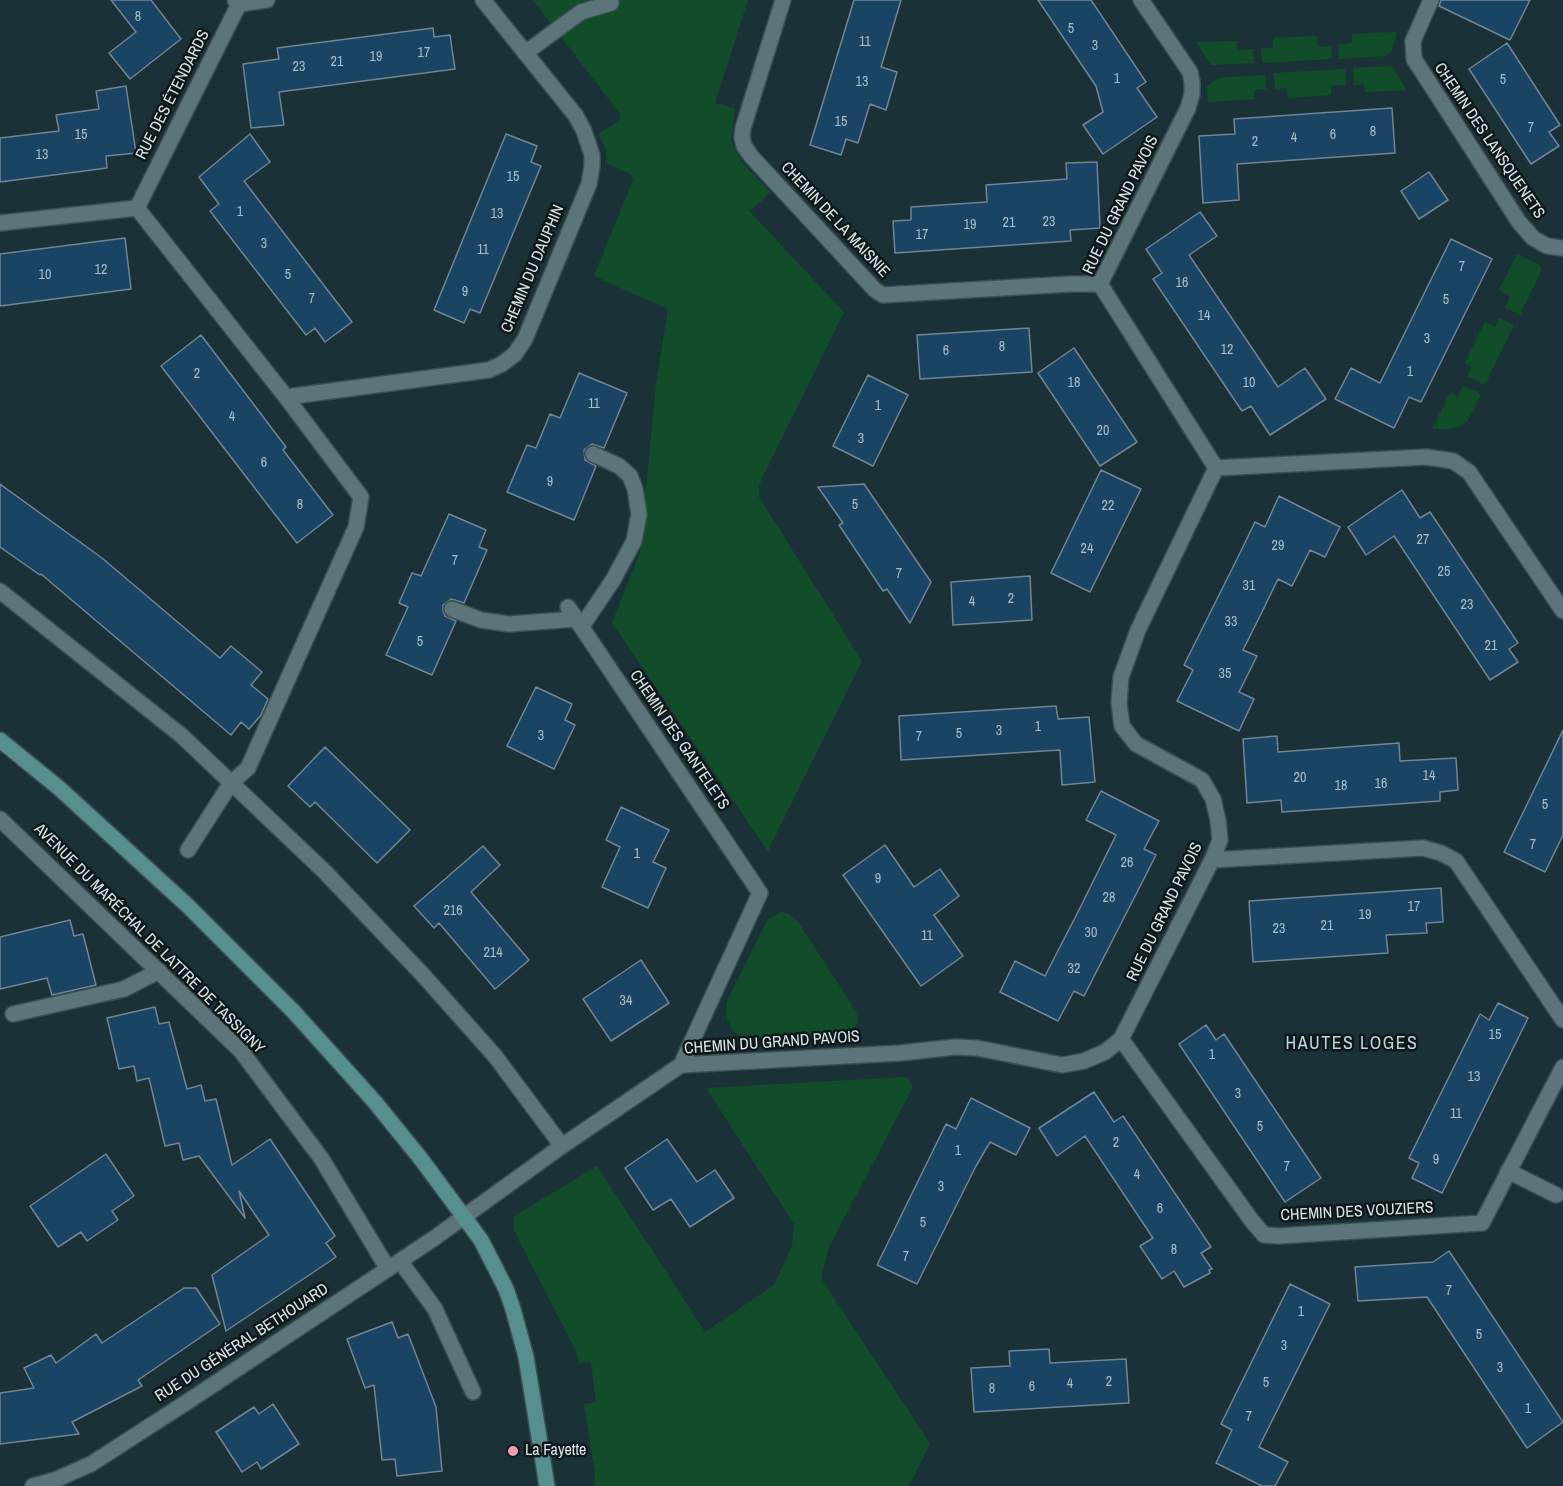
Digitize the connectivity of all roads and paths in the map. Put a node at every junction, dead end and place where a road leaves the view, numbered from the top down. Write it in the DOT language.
graph roads {
  1 [pos="267,0"];
  2 [pos="483,0"];
  3 [pos="783,0"];
  4 [pos="1141,0"];
  5 [pos="1431,0"];
  6 [pos="237,2"];
  7 [pos="611,3"];
  8 [pos="525,53"];
  9 [pos="137,208"];
  10 [pos="0,224"];
  11 [pos="1563,248"];
  12 [pos="1100,284"];
  13 [pos="286,397"];
  14 [pos="593,454"];
  15 [pos="1216,468"];
  16 [pos="0,591"];
  17 [pos="452,609"];
  18 [pos="1563,610"];
  19 [pos="575,617"];
  20 [pos="0,740"];
  21 [pos="231,783"];
  22 [pos="0,819"];
  23 [pos="188,850"];
  24 [pos="1212,860"];
  25 [pos="159,971"];
  26 [pos="13,1014"];
  27 [pos="1563,1020"];
  28 [pos="1121,1039"];
  29 [pos="681,1065"];
  30 [pos="1563,1067"];
  31 [pos="1559,1085"];
  32 [pos="562,1146"];
  33 [pos="1508,1171"];
  34 [pos="1556,1195"];
  35 [pos="464,1218"];
  36 [pos="394,1265"];
  37 [pos="473,1392"];
  38 [pos="33,1486"];
  39 [pos="547,1486"];
  1 -- 6 [label="street"];
  2 -- 8 [label="street, CHEMIN DU DAUPHIN"];
  3 -- 12 [label="street, CHEMIN DE LA MAISNIE"];
  4 -- 12 [label="street, RUE DU GRAND PAVOIS"];
  5 -- 11 [label="street, CHEMIN DES LANSQUENETS"];
  6 -- 9 [label="street, RUE DES ÉTENDARDS"];
  7 -- 8 [label="street"];
  8 -- 13 [label="street, CHEMIN DU DAUPHIN"];
  9 -- 10 [label="street"];
  9 -- 13 [label="street"];
  12 -- 15 [label="street, RUE DU GRAND PAVOIS"];
  13 -- 21 [label="street"];
  14 -- 19 [label="street"];
  15 -- 18 [label="street"];
  15 -- 24 [label="street, RUE DU GRAND PAVOIS"];
  16 -- 21 [label="street"];
  17 -- 19 [label="street"];
  19 -- 29 [label="street, CHEMIN DES GANTELETS"];
  20 -- 35 [label="street"];
  21 -- 23 [label="street"];
  21 -- 32 [label="street"];
  22 -- 25 [label="street, AVENUE DU MARÉCHAL DE LATTRE DE TASSIGNY"];
  24 -- 27 [label="street"];
  24 -- 28 [label="street, RUE DU GRAND PAVOIS"];
  25 -- 26 [label="street"];
  25 -- 36 [label="street, AVENUE DU MARÉCHAL DE LATTRE DE TASSIGNY"];
  28 -- 29 [label="street, CHEMIN DU GRAND PAVOIS"];
  28 -- 33 [label="street, CHEMIN DES VOUZIERS"];
  29 -- 32 [label="street, CHEMIN DU GRAND PAVOIS"];
  30 -- 31 [label="street, CHEMIN DES VOUZIERS"];
  31 -- 33 [label="street, CHEMIN DES VOUZIERS"];
  32 -- 35 [label="street, CHEMIN DU GRAND PAVOIS"];
  33 -- 34 [label="street"];
  35 -- 36 [label="street, RUE DU GÉNÉRAL BETHOUARD"];
  35 -- 39 [label="street"];
  36 -- 37 [label="street, AVENUE DU MARÉCHAL DE LATTRE DE TASSIGNY"];
  36 -- 38 [label="street, RUE DU GÉNÉRAL BETHOUARD"];
}
